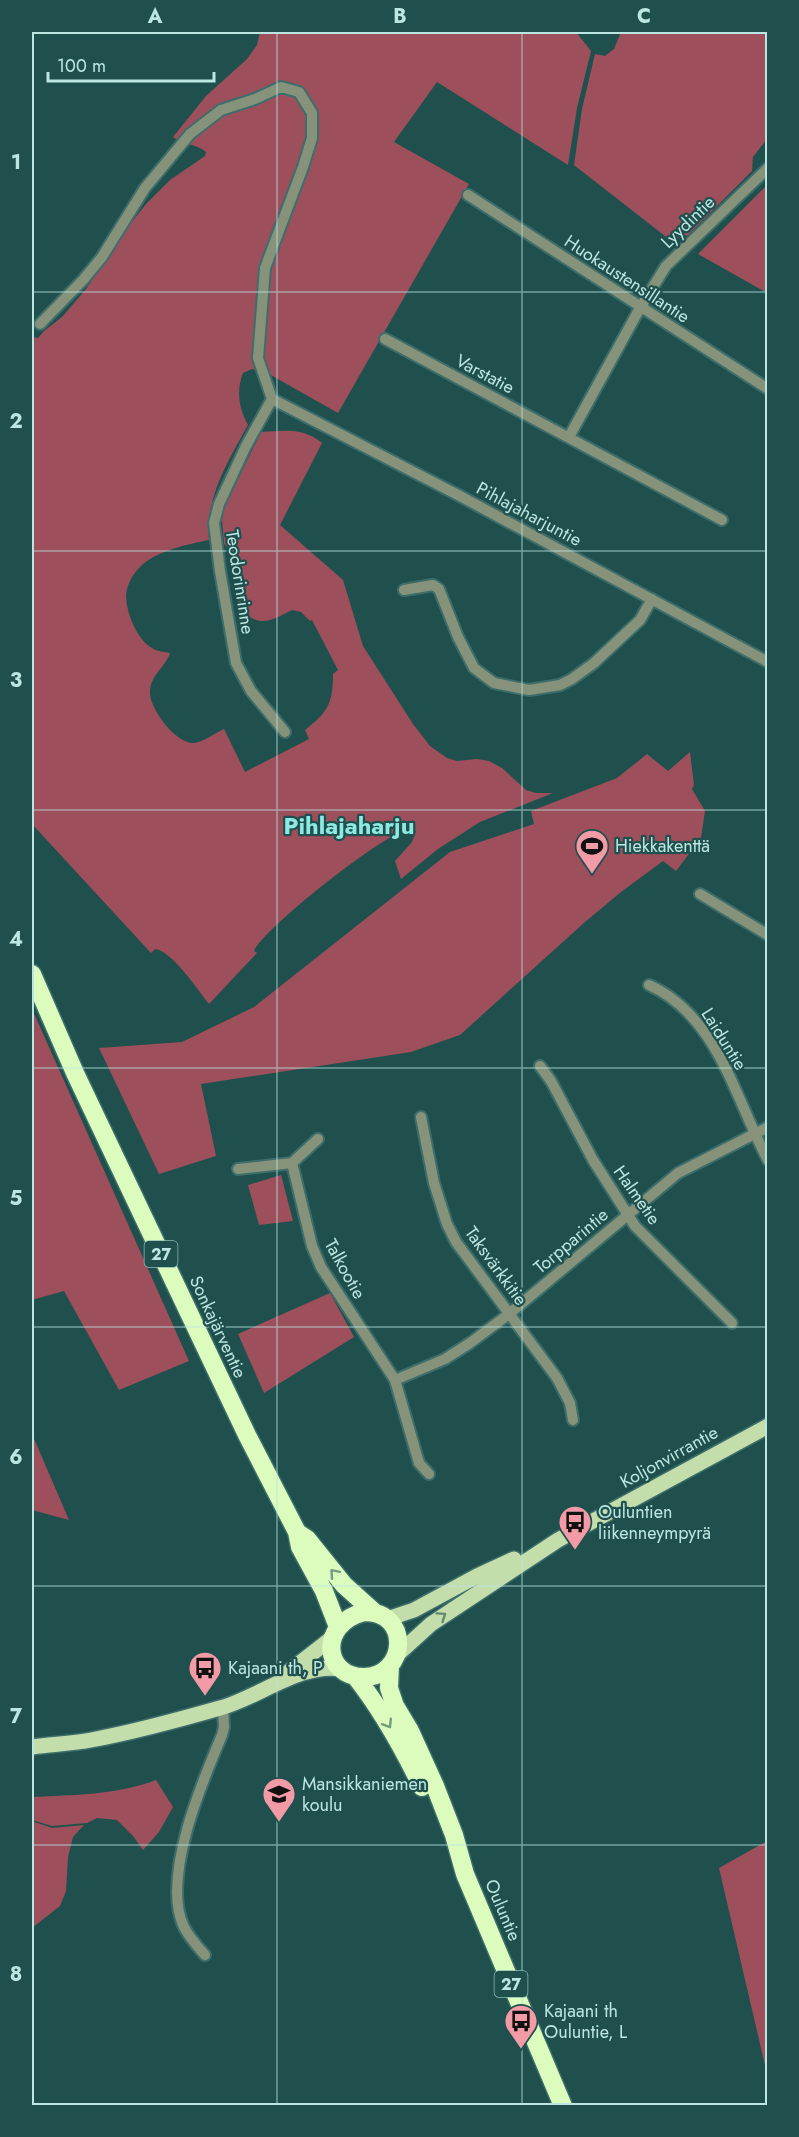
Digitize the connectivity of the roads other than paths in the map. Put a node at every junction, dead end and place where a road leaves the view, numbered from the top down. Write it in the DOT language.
graph roads {
  1 [pos="768,168"];
  2 [pos="468,195"];
  3 [pos="640,308"];
  4 [pos="40,324"];
  5 [pos="385,339"];
  6 [pos="768,389"];
  7 [pos="272,399"];
  8 [pos="569,437"];
  9 [pos="722,520"];
  10 [pos="404,590"];
  11 [pos="652,599"];
  12 [pos="768,662"];
  13 [pos="285,732"];
  14 [pos="700,894"];
  15 [pos="768,935"];
  16 [pos="32,974"];
  17 [pos="649,985"];
  18 [pos="540,1066"];
  19 [pos="422,1117"];
  20 [pos="768,1127"];
  21 [pos="754,1133"];
  22 [pos="318,1139"];
  23 [pos="768,1160"];
  24 [pos="292,1163"];
  25 [pos="238,1169"];
  26 [pos="627,1216"];
  27 [pos="509,1314"];
  28 [pos="732,1323"];
  29 [pos="396,1380"];
  30 [pos="573,1420"];
  31 [pos="768,1426"];
  32 [pos="429,1474"];
  33 [pos="297,1532"];
  34 [pos="558,1540"];
  35 [pos="380,1616"];
  36 [pos="335,1632"];
  37 [pos="394,1659"];
  38 [pos="348,1673"];
  39 [pos="270,1686"];
  40 [pos="223,1707"];
  41 [pos="32,1747"];
  42 [pos="461,1863"];
  43 [pos="205,1955"];
  44 [pos="563,2106"];
  1 -- 3 [label="street, Lyydintie"];
  2 -- 3 [label="street, Huokaustensillantie"];
  3 -- 6 [label="street, Huokaustensillantie"];
  3 -- 8 [label="street"];
  4 -- 7 [label="street"];
  5 -- 8 [label="street, Varstatie"];
  7 -- 11 [label="street, Pihlajaharjuntie"];
  7 -- 13 [label="street, Teodorinrinne"];
  8 -- 9 [label="street, Varstatie"];
  10 -- 11 [label="street"];
  11 -- 12 [label="street, Pihlajaharjuntie"];
  14 -- 15 [label="street"];
  16 -- 33 [label="highway, Sonkajärventie / 27"];
  17 -- 21 [label="street, Laiduntie"];
  18 -- 26 [label="street, Halmetie"];
  19 -- 27 [label="street, Taksvärkkitie"];
  20 -- 21 [label="street, Torpparintie"];
  21 -- 23 [label="street, Laiduntie"];
  21 -- 26 [label="street, Torpparintie"];
  22 -- 24 [label="street"];
  24 -- 25 [label="street"];
  24 -- 29 [label="street, Talkootie"];
  26 -- 27 [label="street, Torpparintie"];
  26 -- 28 [label="street, Halmetie"];
  27 -- 29 [label="street, Torpparintie"];
  27 -- 30 [label="street, Taksvärkkitie"];
  29 -- 32 [label="street, Talkootie"];
  31 -- 34 [label="main road, Koljonvirrantie"];
  35 -- 33 [label="highway, Sonkajärventie / 27, one-way"];
  33 -- 36 [label="highway, Sonkajärventie / 27"];
  34 -- 35 [label="main road, Koljonvirrantie"];
  37 -- 34 [label="main road, Koljonvirrantie, one-way"];
  35 -- 36 [label="highway"];
  35 -- 37 [label="highway"];
  36 -- 38 [label="highway"];
  36 -- 39 [label="main road"];
  37 -- 38 [label="highway"];
  37 -- 42 [label="highway, Ouluntie / 27"];
  38 -- 39 [label="main road"];
  38 -- 42 [label="highway, Ouluntie / 27, one-way"];
  39 -- 40 [label="main road"];
  40 -- 41 [label="main road"];
  40 -- 43 [label="street"];
  42 -- 44 [label="highway, Ouluntie / 27"];
}
